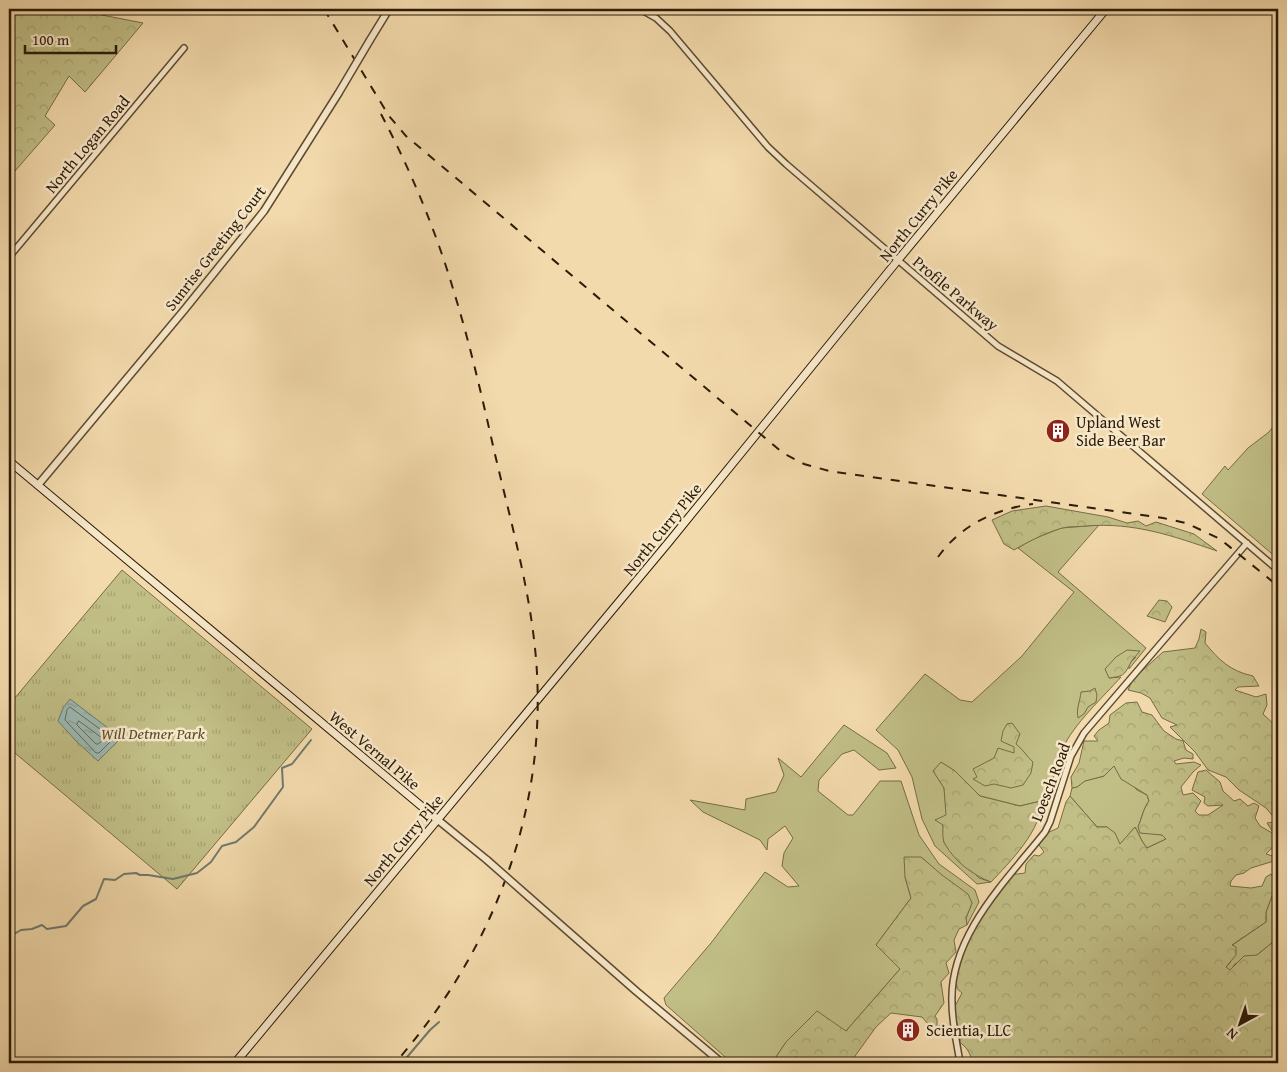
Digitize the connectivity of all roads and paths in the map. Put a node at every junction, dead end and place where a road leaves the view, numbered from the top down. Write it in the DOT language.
graph roads {
  1 [pos="389,9"];
  2 [pos="640,9"];
  3 [pos="1106,9"];
  4 [pos="184,48"];
  5 [pos="9,257"];
  6 [pos="898,260"];
  7 [pos="9,461"];
  8 [pos="38,485"];
  9 [pos="1247,543"];
  10 [pos="1278,570"];
  11 [pos="438,820"];
  12 [pos="235,1063"];
  13 [pos="722,1063"];
  14 [pos="960,1063"];
  1 -- 8 [label="street, Sunrise Greeting Court, bridge"];
  2 -- 6 [label="street, Profile Parkway"];
  3 -- 6 [label="main road, North Curry Pike"];
  4 -- 5 [label="street, North Logan Road"];
  6 -- 9 [label="street, Profile Parkway"];
  6 -- 11 [label="main road, North Curry Pike"];
  7 -- 8 [label="main road, West Vernal Pike"];
  8 -- 11 [label="main road, West Vernal Pike"];
  9 -- 10 [label="street, Profile Parkway"];
  9 -- 14 [label="street, Loesch Road"];
  11 -- 12 [label="main road, North Curry Pike"];
  11 -- 13 [label="street, West Vernal Pike, bridge"];
}
